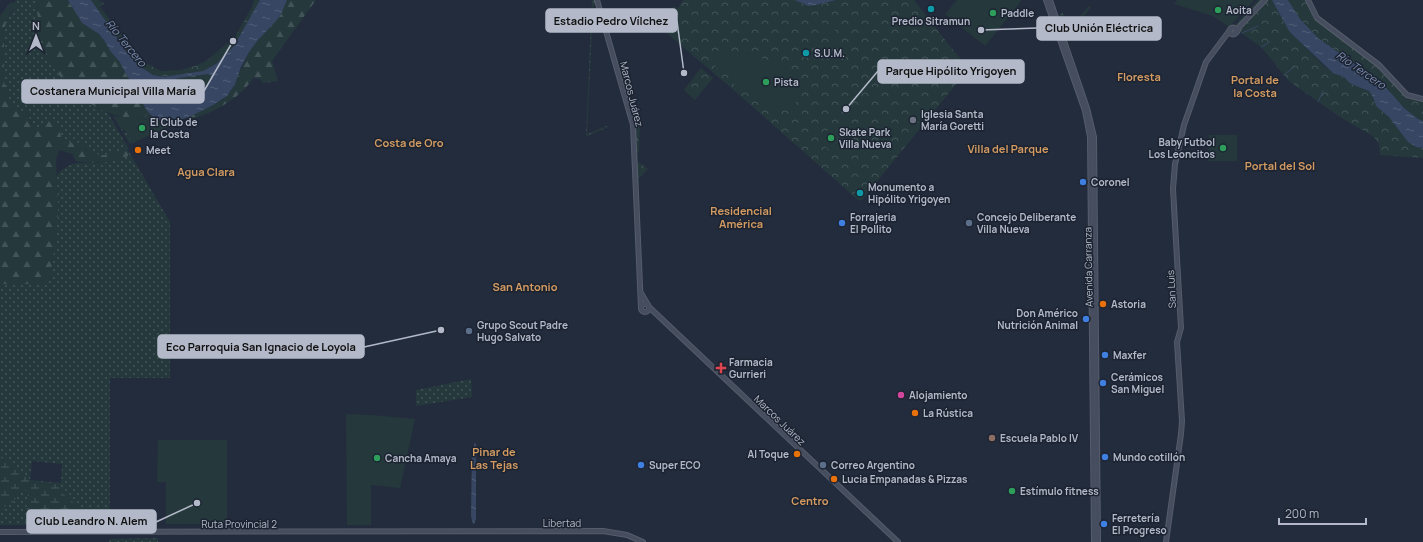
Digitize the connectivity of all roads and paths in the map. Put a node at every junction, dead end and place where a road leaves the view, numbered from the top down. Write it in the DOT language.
graph roads {
  1 [pos="597,0"];
  2 [pos="1046,0"];
  3 [pos="1050,0"];
  4 [pos="1264,0"];
  5 [pos="1308,0"];
  6 [pos="1240,26"];
  7 [pos="1231,29"];
  8 [pos="1235,33"];
  9 [pos="1221,44"];
  10 [pos="1423,100"];
  11 [pos="641,291"];
  12 [pos="641,308"];
  13 [pos="649,308"];
  14 [pos="479,531"];
  15 [pos="0,532"];
  16 [pos="643,542"];
  17 [pos="898,542"];
  18 [pos="1094,542"];
  19 [pos="1098,542"];
  20 [pos="1166,542"];
  1 -- 11 [label="main road, Marcos Juárez"];
  2 -- 18 [label="main road, Avenida Carranza"];
  3 -- 19 [label="main road, Avenida Carranza"];
  4 -- 6 [label="main road"];
  5 -- 10 [label="main road"];
  6 -- 7 [label="main road"];
  6 -- 8 [label="main road"];
  7 -- 8 [label="main road"];
  7 -- 9 [label="main road, San Luis"];
  8 -- 9 [label="main road, San Luis"];
  9 -- 20 [label="main road, San Luis"];
  11 -- 12 [label="main road, Marcos Juárez"];
  11 -- 13 [label="main road, Marcos Juárez"];
  12 -- 13 [label="main road"];
  12 -- 13 [label="main road"];
  13 -- 17 [label="main road, Marcos Juárez"];
  14 -- 15 [label="main road, Ruta Provincial 2"];
  14 -- 16 [label="main road, Libertad"];
}
